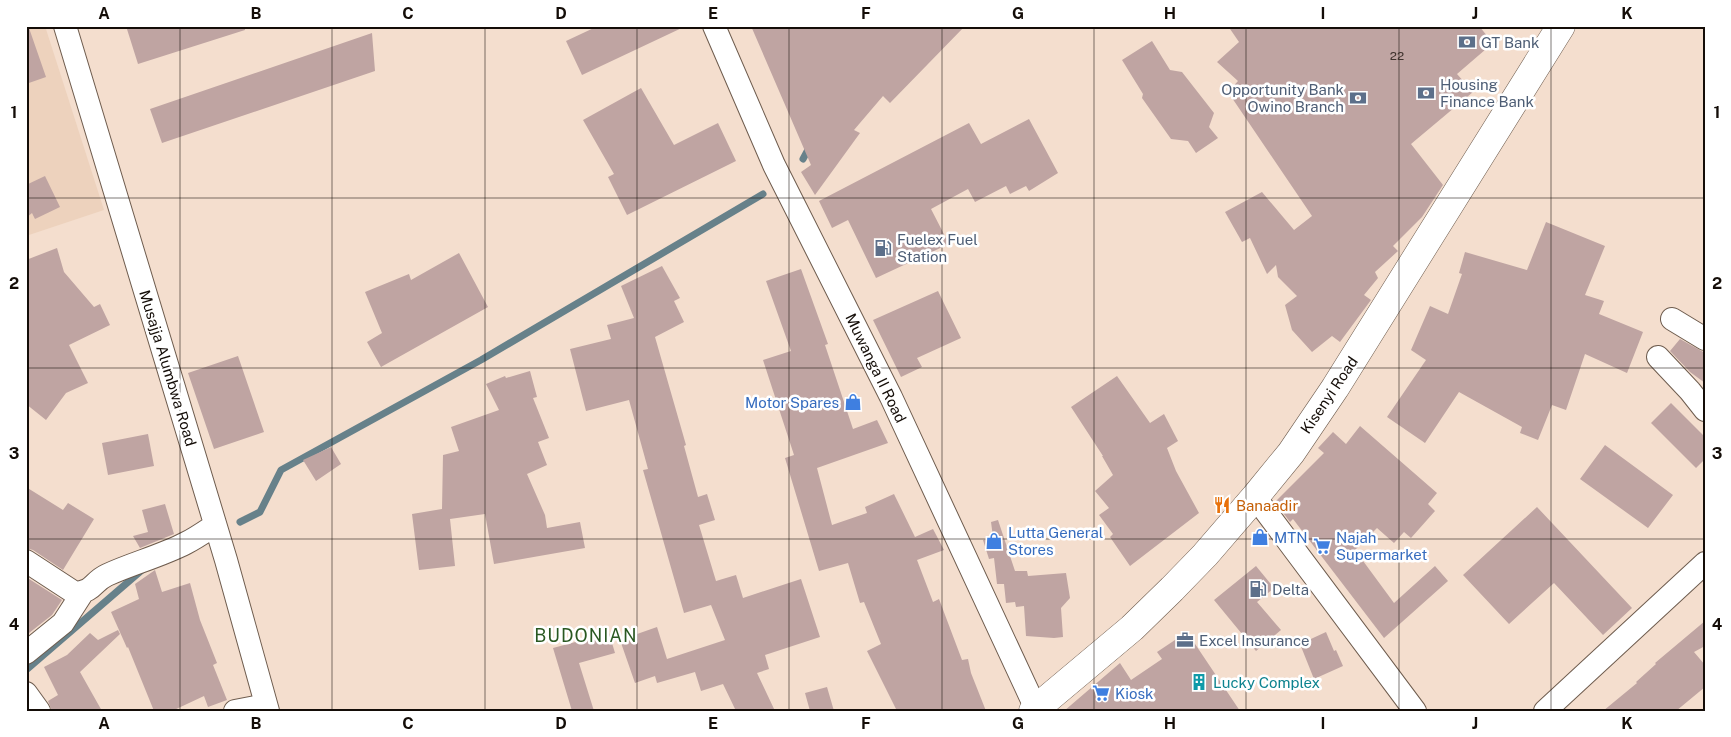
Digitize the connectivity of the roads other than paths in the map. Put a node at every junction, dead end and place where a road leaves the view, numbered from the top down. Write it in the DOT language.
graph roads {
  1 [pos="65,26"];
  2 [pos="714,26"];
  3 [pos="1561,26"];
  4 [pos="1672,319"];
  5 [pos="1705,339"];
  6 [pos="1658,357"];
  7 [pos="1705,410"];
  8 [pos="1255,497"];
  9 [pos="215,525"];
  10 [pos="26,561"];
  11 [pos="1705,563"];
  12 [pos="83,592"];
  13 [pos="26,653"];
  14 [pos="26,693"];
  15 [pos="267,708"];
  16 [pos="1036,710"];
  17 [pos="39,711"];
  18 [pos="235,711"];
  19 [pos="1415,711"];
  20 [pos="1545,711"];
  1 -- 9 [label="street, Musajja Alumbwa Road"];
  2 -- 16 [label="street, Muwanga II Road"];
  3 -- 8 [label="main road, Kisenyi Road"];
  4 -- 5 [label="street"];
  6 -- 7 [label="street"];
  8 -- 16 [label="main road, Kisenyi Road"];
  8 -- 19 [label="street"];
  9 -- 12 [label="street"];
  9 -- 15 [label="street, Musajja Alumbwa Road"];
  10 -- 12 [label="street"];
  11 -- 20 [label="street"];
  12 -- 13 [label="street"];
  14 -- 17 [label="street"];
  15 -- 18 [label="street"];
}
